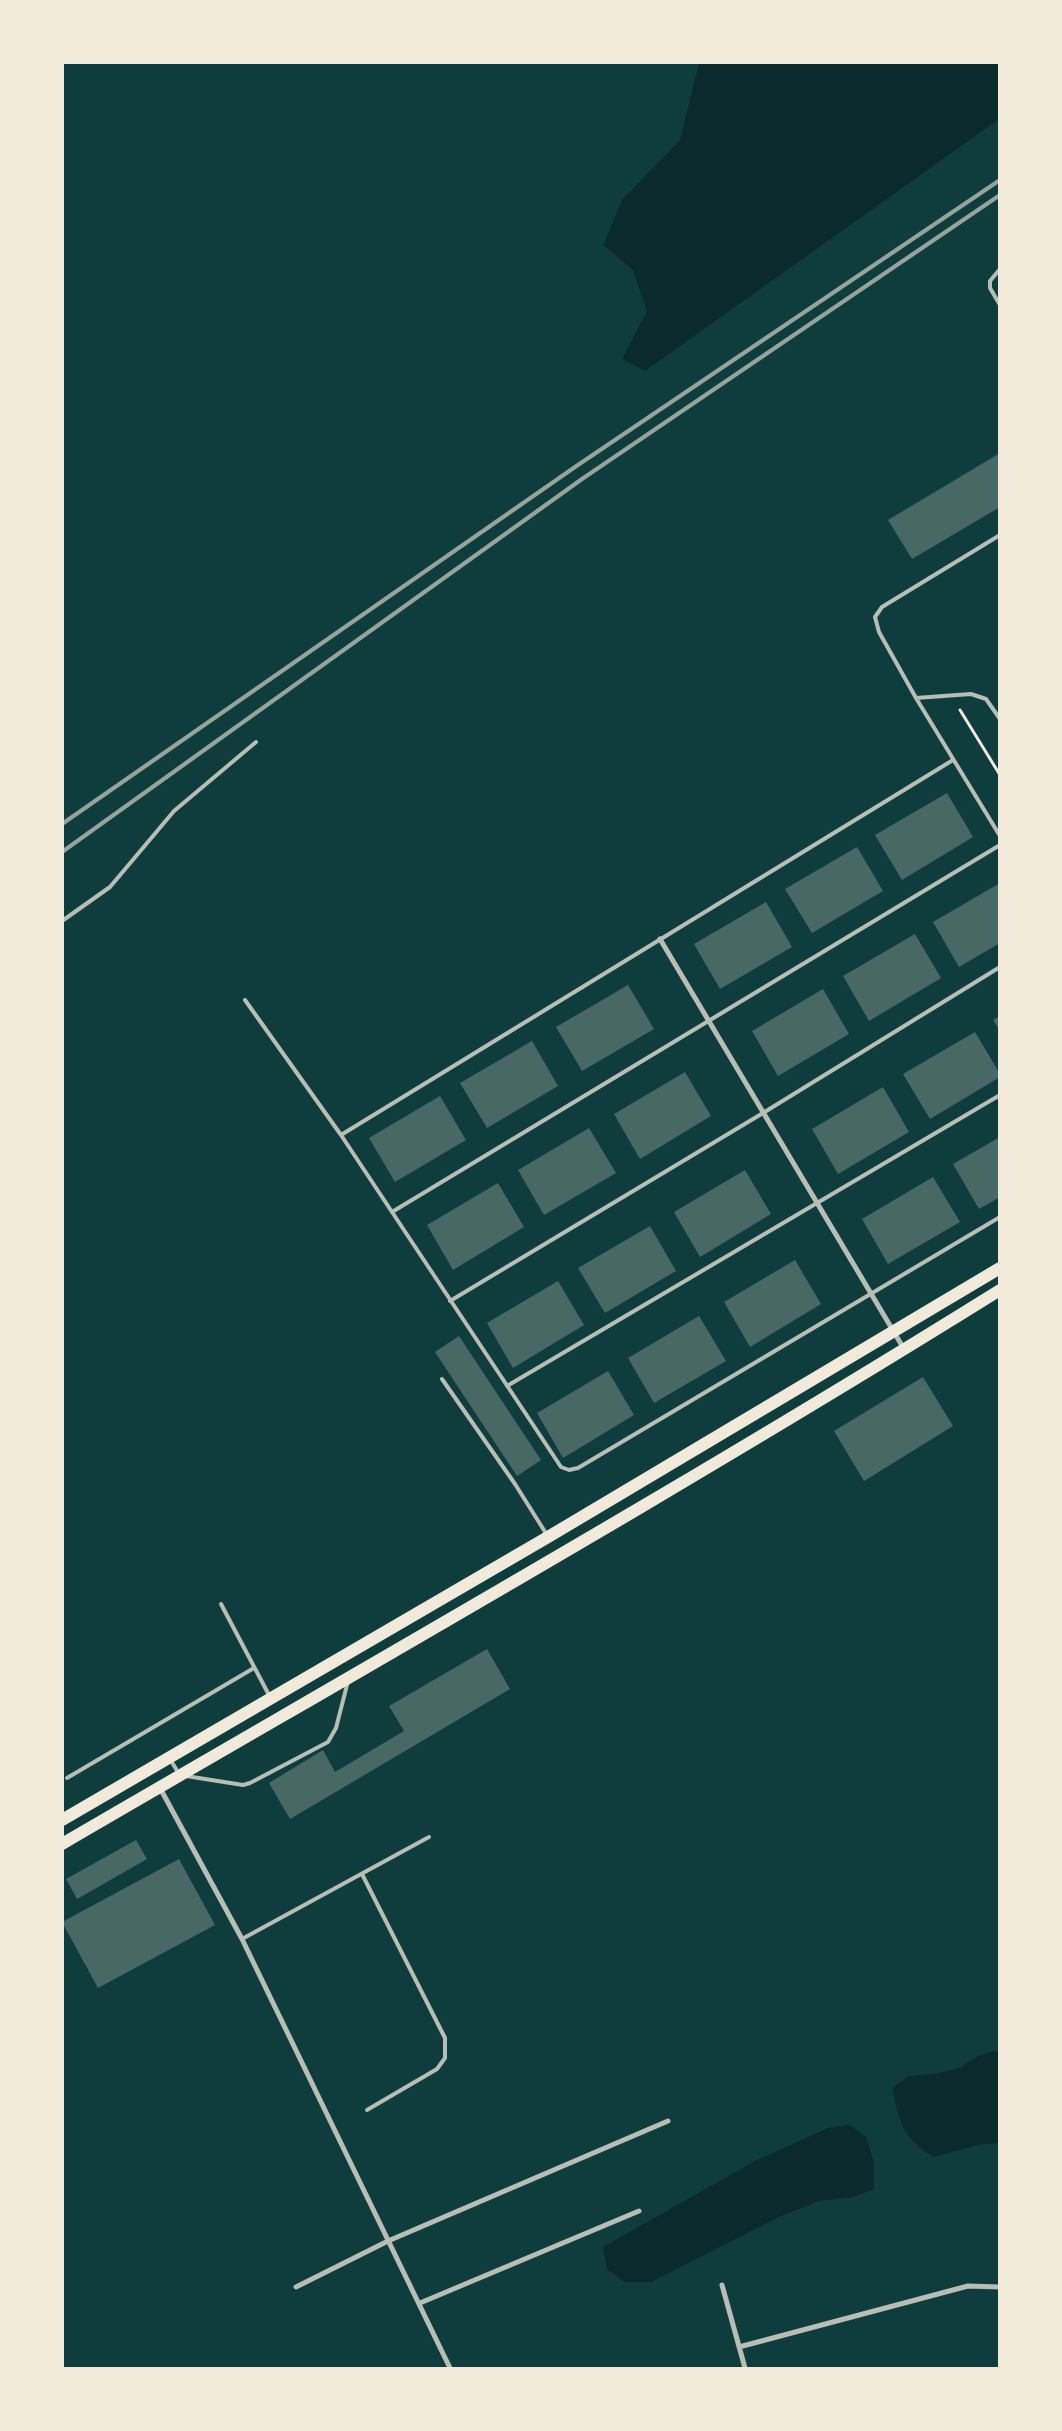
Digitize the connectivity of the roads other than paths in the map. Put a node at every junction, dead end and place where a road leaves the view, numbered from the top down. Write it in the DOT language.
graph roads {
  1 [pos="1000,269"];
  2 [pos="1000,305"];
  3 [pos="1000,534"];
  4 [pos="916,698"];
  5 [pos="1000,719"];
  6 [pos="256,742"];
  7 [pos="953,760"];
  8 [pos="1000,836"];
  9 [pos="1000,844"];
  10 [pos="62,921"];
  11 [pos="660,939"];
  12 [pos="1000,967"];
  13 [pos="245,1000"];
  14 [pos="708,1022"];
  15 [pos="1000,1094"];
  16 [pos="763,1114"];
  17 [pos="341,1135"];
  18 [pos="817,1204"];
  19 [pos="392,1212"];
  20 [pos="1000,1217"];
  21 [pos="1000,1268"];
  22 [pos="1000,1290"];
  23 [pos="871,1294"];
  24 [pos="450,1301"];
  25 [pos="894,1330"];
  26 [pos="905,1349"];
  27 [pos="442,1379"];
  28 [pos="507,1386"];
  29 [pos="548,1537"];
  30 [pos="221,1604"];
  31 [pos="254,1668"];
  32 [pos="349,1676"];
  33 [pos="271,1699"];
  34 [pos="169,1758"];
  35 [pos="180,1775"];
  36 [pos="68,1778"];
  37 [pos="160,1788"];
  38 [pos="62,1820"];
  39 [pos="429,1837"];
  40 [pos="62,1844"];
  41 [pos="362,1874"];
  42 [pos="242,1939"];
  43 [pos="367,2110"];
  44 [pos="668,2121"];
  45 [pos="639,2211"];
  46 [pos="388,2241"];
  47 [pos="722,2284"];
  48 [pos="1000,2286"];
  49 [pos="296,2287"];
  50 [pos="420,2303"];
  51 [pos="739,2347"];
  52 [pos="450,2368"];
  53 [pos="745,2368"];
  1 -- 2 [label="lane"];
  3 -- 4 [label="lane"];
  4 -- 5 [label="lane"];
  4 -- 7 [label="lane"];
  6 -- 10 [label="lane"];
  7 -- 8 [label="lane"];
  7 -- 11 [label="lane"];
  9 -- 14 [label="lane"];
  11 -- 14 [label="street"];
  11 -- 17 [label="lane"];
  12 -- 16 [label="lane"];
  13 -- 17 [label="lane"];
  14 -- 16 [label="street"];
  14 -- 19 [label="lane"];
  15 -- 18 [label="lane"];
  16 -- 18 [label="street"];
  16 -- 24 [label="lane"];
  17 -- 19 [label="lane"];
  18 -- 23 [label="street"];
  18 -- 28 [label="lane"];
  19 -- 24 [label="lane"];
  20 -- 23 [label="lane"];
  21 -- 25 [label="main road"];
  22 -- 26 [label="main road"];
  23 -- 25 [label="street"];
  23 -- 28 [label="lane"];
  24 -- 28 [label="lane"];
  25 -- 26 [label="street"];
  25 -- 29 [label="main road"];
  26 -- 32 [label="main road"];
  27 -- 29 [label="lane"];
  29 -- 33 [label="main road"];
  30 -- 31 [label="lane"];
  31 -- 33 [label="lane"];
  31 -- 36 [label="lane"];
  32 -- 35 [label="main road"];
  32 -- 35 [label="lane"];
  33 -- 34 [label="main road"];
  34 -- 35 [label="lane"];
  34 -- 38 [label="main road"];
  35 -- 37 [label="main road"];
  37 -- 40 [label="main road"];
  37 -- 42 [label="street"];
  39 -- 41 [label="lane"];
  41 -- 42 [label="lane"];
  41 -- 43 [label="lane"];
  42 -- 46 [label="street"];
  44 -- 46 [label="street"];
  45 -- 50 [label="street"];
  46 -- 49 [label="street"];
  46 -- 50 [label="street"];
  47 -- 51 [label="street"];
  48 -- 51 [label="street"];
  50 -- 52 [label="street"];
  51 -- 53 [label="street"];
}
